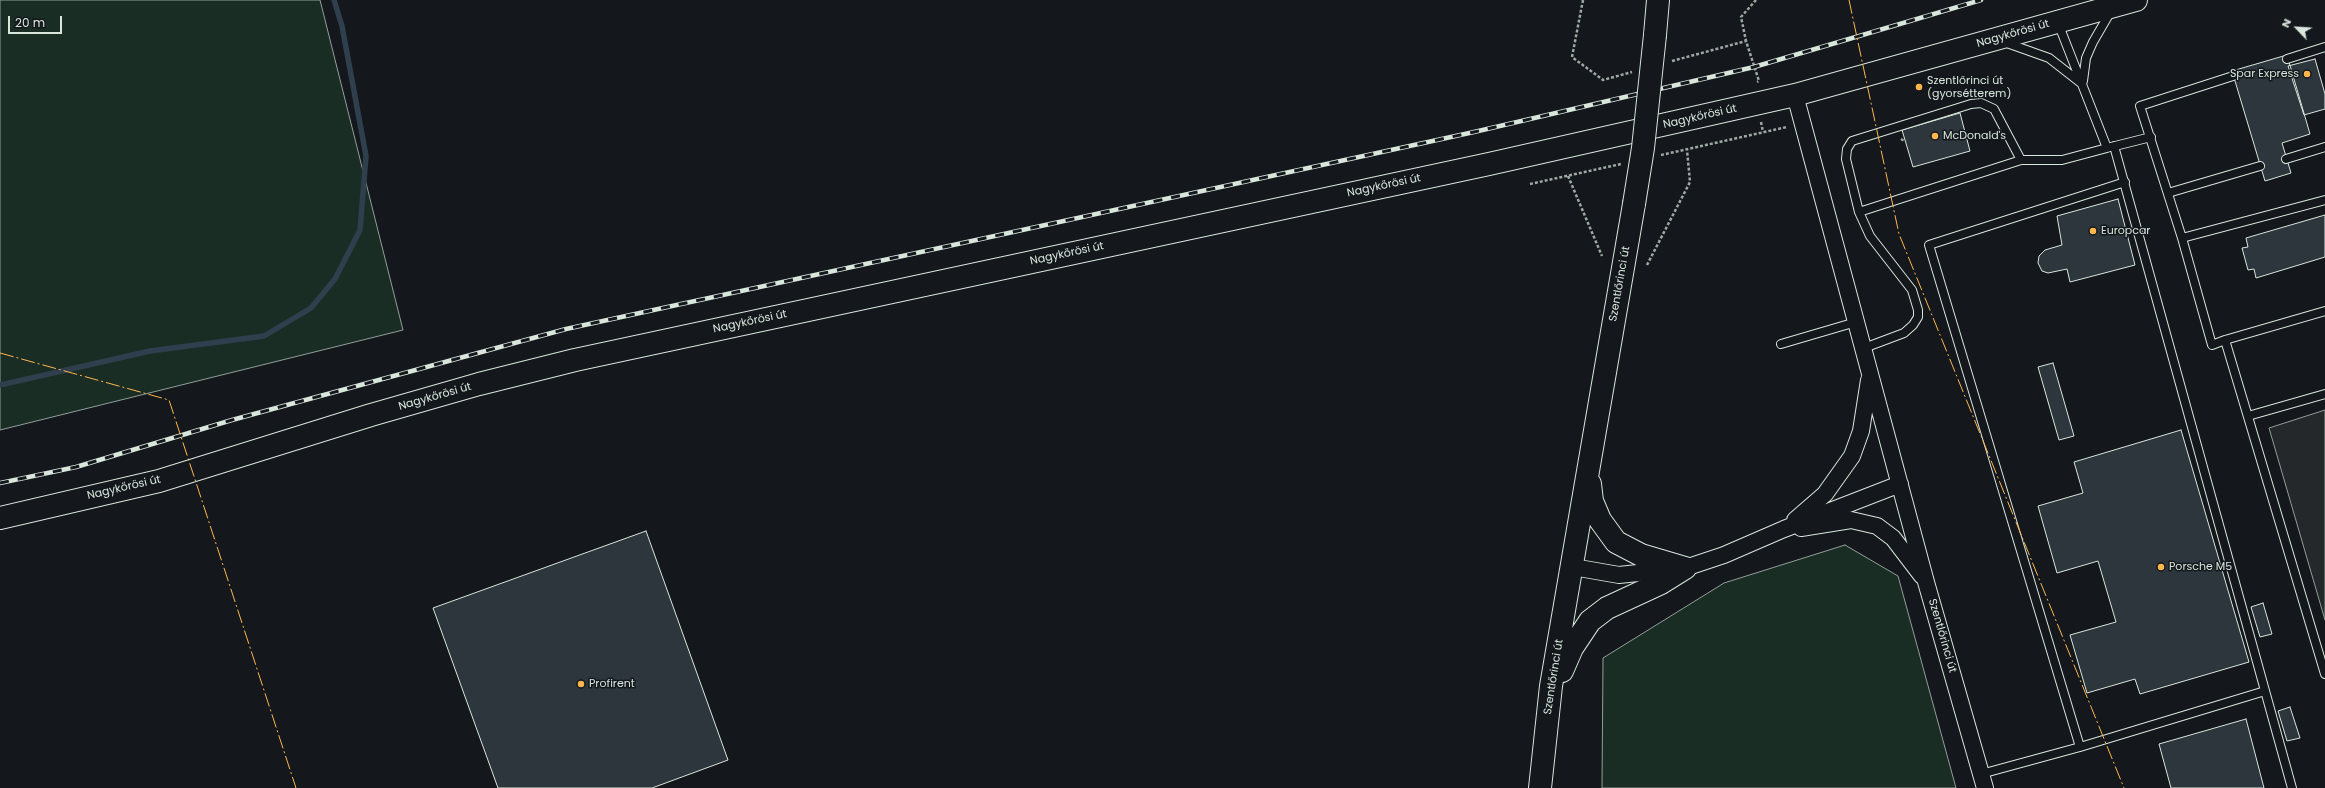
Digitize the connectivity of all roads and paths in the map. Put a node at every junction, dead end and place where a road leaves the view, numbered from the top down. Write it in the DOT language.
graph roads {
  1 [pos="1658,0"];
  2 [pos="1756,0"];
  3 [pos="2136,0"];
  4 [pos="2115,6"];
  5 [pos="2058,22"];
  6 [pos="1995,40"];
  7 [pos="2325,47"];
  8 [pos="2286,59"];
  9 [pos="2233,76"];
  10 [pos="2082,84"];
  11 [pos="1795,95"];
  12 [pos="1758,104"];
  13 [pos="1802,123"];
  14 [pos="1763,132"];
  15 [pos="2151,137"];
  16 [pos="2111,147"];
  17 [pos="2325,147"];
  18 [pos="1687,150"];
  19 [pos="1658,156"];
  20 [pos="2286,159"];
  21 [pos="2021,160"];
  22 [pos="1629,162"];
  23 [pos="2260,166"];
  24 [pos="1568,176"];
  25 [pos="2125,182"];
  26 [pos="1530,184"];
  27 [pos="2168,193"];
  28 [pos="2325,200"];
  29 [pos="1859,212"];
  30 [pos="2182,238"];
  31 [pos="1602,256"];
  32 [pos="1647,265"];
  33 [pos="2325,311"];
  34 [pos="1856,322"];
  35 [pos="2225,340"];
  36 [pos="1781,344"];
  37 [pos="1864,348"];
  38 [pos="1870,374"];
  39 [pos="2325,394"];
  40 [pos="2248,416"];
  41 [pos="1588,469"];
  42 [pos="1900,484"];
  43 [pos="0,518"];
  44 [pos="1784,529"];
  45 [pos="1572,567"];
  46 [pos="1685,568"];
  47 [pos="1926,582"];
  48 [pos="2325,674"];
  49 [pos="1551,686"];
  50 [pos="2265,691"];
  51 [pos="2080,747"];
  52 [pos="1983,781"];
  53 [pos="1540,788"];
  54 [pos="2292,788"];
  1 -- 41 [label="main road, Szentlőrinci út, bridge"];
  2 -- 12 [label="path"];
  3 -- 4 [label="main road, Nagykőrösi út"];
  4 -- 5 [label="main road, Nagykőrösi út"];
  4 -- 10 [label="lane"];
  5 -- 6 [label="main road, Nagykőrösi út"];
  5 -- 10 [label="lane"];
  6 -- 10 [label="lane"];
  6 -- 11 [label="main road, Nagykőrösi út"];
  7 -- 8 [label="lane"];
  9 -- 15 [label="lane"];
  10 -- 16 [label="lane"];
  11 -- 12 [label="main road, Nagykőrösi út"];
  11 -- 13 [label="street, Szentlőrinci út"];
  12 -- 14 [label="path"];
  12 -- 43 [label="main road, Nagykőrösi út"];
  13 -- 14 [label="path"];
  13 -- 34 [label="street, Szentlőrinci út"];
  14 -- 18 [label="path"];
  15 -- 16 [label="lane"];
  15 -- 27 [label="lane"];
  16 -- 21 [label="lane"];
  16 -- 25 [label="lane"];
  17 -- 20 [label="lane"];
  18 -- 19 [label="path"];
  18 -- 32 [label="path"];
  21 -- 29 [label="lane"];
  21 -- 29 [label="lane"];
  22 -- 24 [label="path"];
  23 -- 27 [label="lane"];
  24 -- 26 [label="path"];
  24 -- 31 [label="path"];
  25 -- 50 [label="lane"];
  25 -- 51 [label="lane"];
  27 -- 30 [label="lane"];
  28 -- 30 [label="lane"];
  29 -- 37 [label="lane"];
  30 -- 35 [label="lane"];
  33 -- 35 [label="lane"];
  34 -- 36 [label="lane"];
  34 -- 37 [label="street, Szentlőrinci út"];
  35 -- 40 [label="lane"];
  37 -- 38 [label="street, Szentlőrinci út"];
  38 -- 42 [label="street, Szentlőrinci út"];
  38 -- 44 [label="street"];
  39 -- 40 [label="lane"];
  40 -- 48 [label="lane"];
  41 -- 45 [label="main road, Szentlőrinci út"];
  41 -- 46 [label="main road"];
  42 -- 44 [label="street"];
  42 -- 47 [label="street, Szentlőrinci út"];
  44 -- 46 [label="street"];
  44 -- 47 [label="street"];
  45 -- 46 [label="street"];
  45 -- 49 [label="main road, Szentlőrinci út"];
  46 -- 49 [label="main road"];
  47 -- 52 [label="street, Szentlőrinci út"];
  49 -- 53 [label="main road, Szentlőrinci út"];
  50 -- 51 [label="lane"];
  50 -- 54 [label="lane"];
  51 -- 52 [label="lane"];
}
